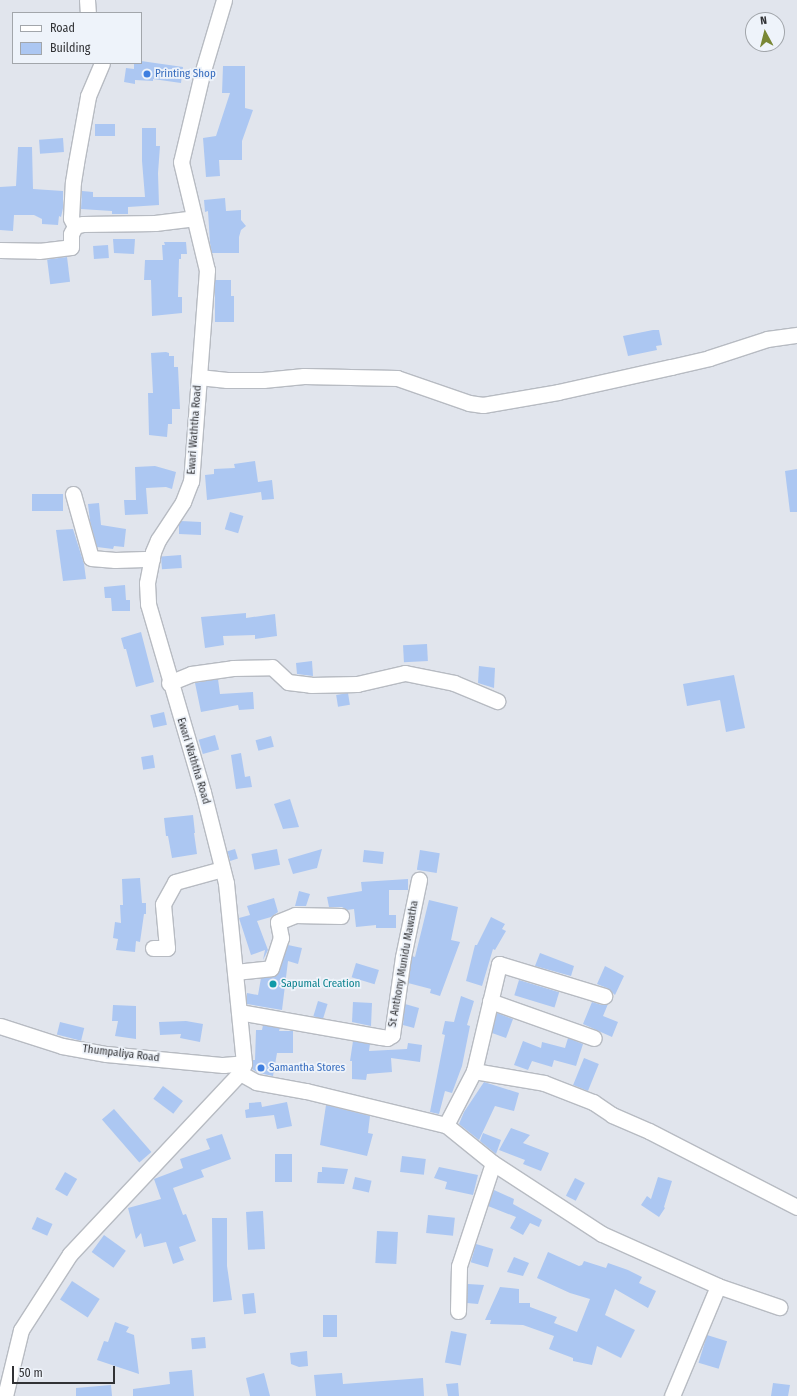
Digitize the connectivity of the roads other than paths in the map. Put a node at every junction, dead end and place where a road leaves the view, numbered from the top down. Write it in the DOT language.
graph roads {
  1 [pos="87,0"];
  2 [pos="224,0"];
  3 [pos="88,12"];
  4 [pos="102,64"];
  5 [pos="194,218"];
  6 [pos="75,226"];
  7 [pos="0,250"];
  8 [pos="797,335"];
  9 [pos="199,377"];
  10 [pos="73,494"];
  11 [pos="152,559"];
  12 [pos="169,682"];
  13 [pos="497,701"];
  14 [pos="222,869"];
  15 [pos="419,880"];
  16 [pos="341,916"];
  17 [pos="153,948"];
  18 [pos="235,972"];
  19 [pos="604,996"];
  20 [pos="490,1001"];
  21 [pos="239,1012"];
  22 [pos="0,1026"];
  23 [pos="594,1038"];
  24 [pos="242,1068"];
  25 [pos="474,1071"];
  26 [pos="446,1125"];
  27 [pos="492,1163"];
  28 [pos="797,1207"];
  29 [pos="718,1286"];
  30 [pos="779,1307"];
  31 [pos="458,1311"];
  32 [pos="5,1396"];
  33 [pos="672,1396"];
  1 -- 3 [label="street"];
  2 -- 5 [label="street, Ewari Waththa Road"];
  4 -- 6 [label="street"];
  5 -- 6 [label="street"];
  5 -- 9 [label="street, Ewari Waththa Road"];
  6 -- 7 [label="street"];
  8 -- 9 [label="street"];
  9 -- 11 [label="street, Ewari Waththa Road"];
  10 -- 11 [label="street"];
  11 -- 12 [label="street, Ewari Waththa Road"];
  12 -- 13 [label="street"];
  12 -- 14 [label="street, Ewari Waththa Road"];
  14 -- 17 [label="street"];
  14 -- 18 [label="street, Ewari Waththa Road"];
  15 -- 21 [label="street, St Anthony Munidu Mawatha"];
  16 -- 18 [label="street"];
  18 -- 21 [label="street, Ewari Waththa Road"];
  19 -- 20 [label="street"];
  20 -- 23 [label="street"];
  20 -- 25 [label="street"];
  21 -- 24 [label="street, Ewari Waththa Road"];
  22 -- 24 [label="street, Thumpaliya Road"];
  24 -- 26 [label="street"];
  24 -- 32 [label="street"];
  25 -- 26 [label="street"];
  25 -- 28 [label="street"];
  26 -- 27 [label="street"];
  27 -- 29 [label="street"];
  27 -- 31 [label="street"];
  29 -- 30 [label="street"];
  29 -- 33 [label="street"];
}
